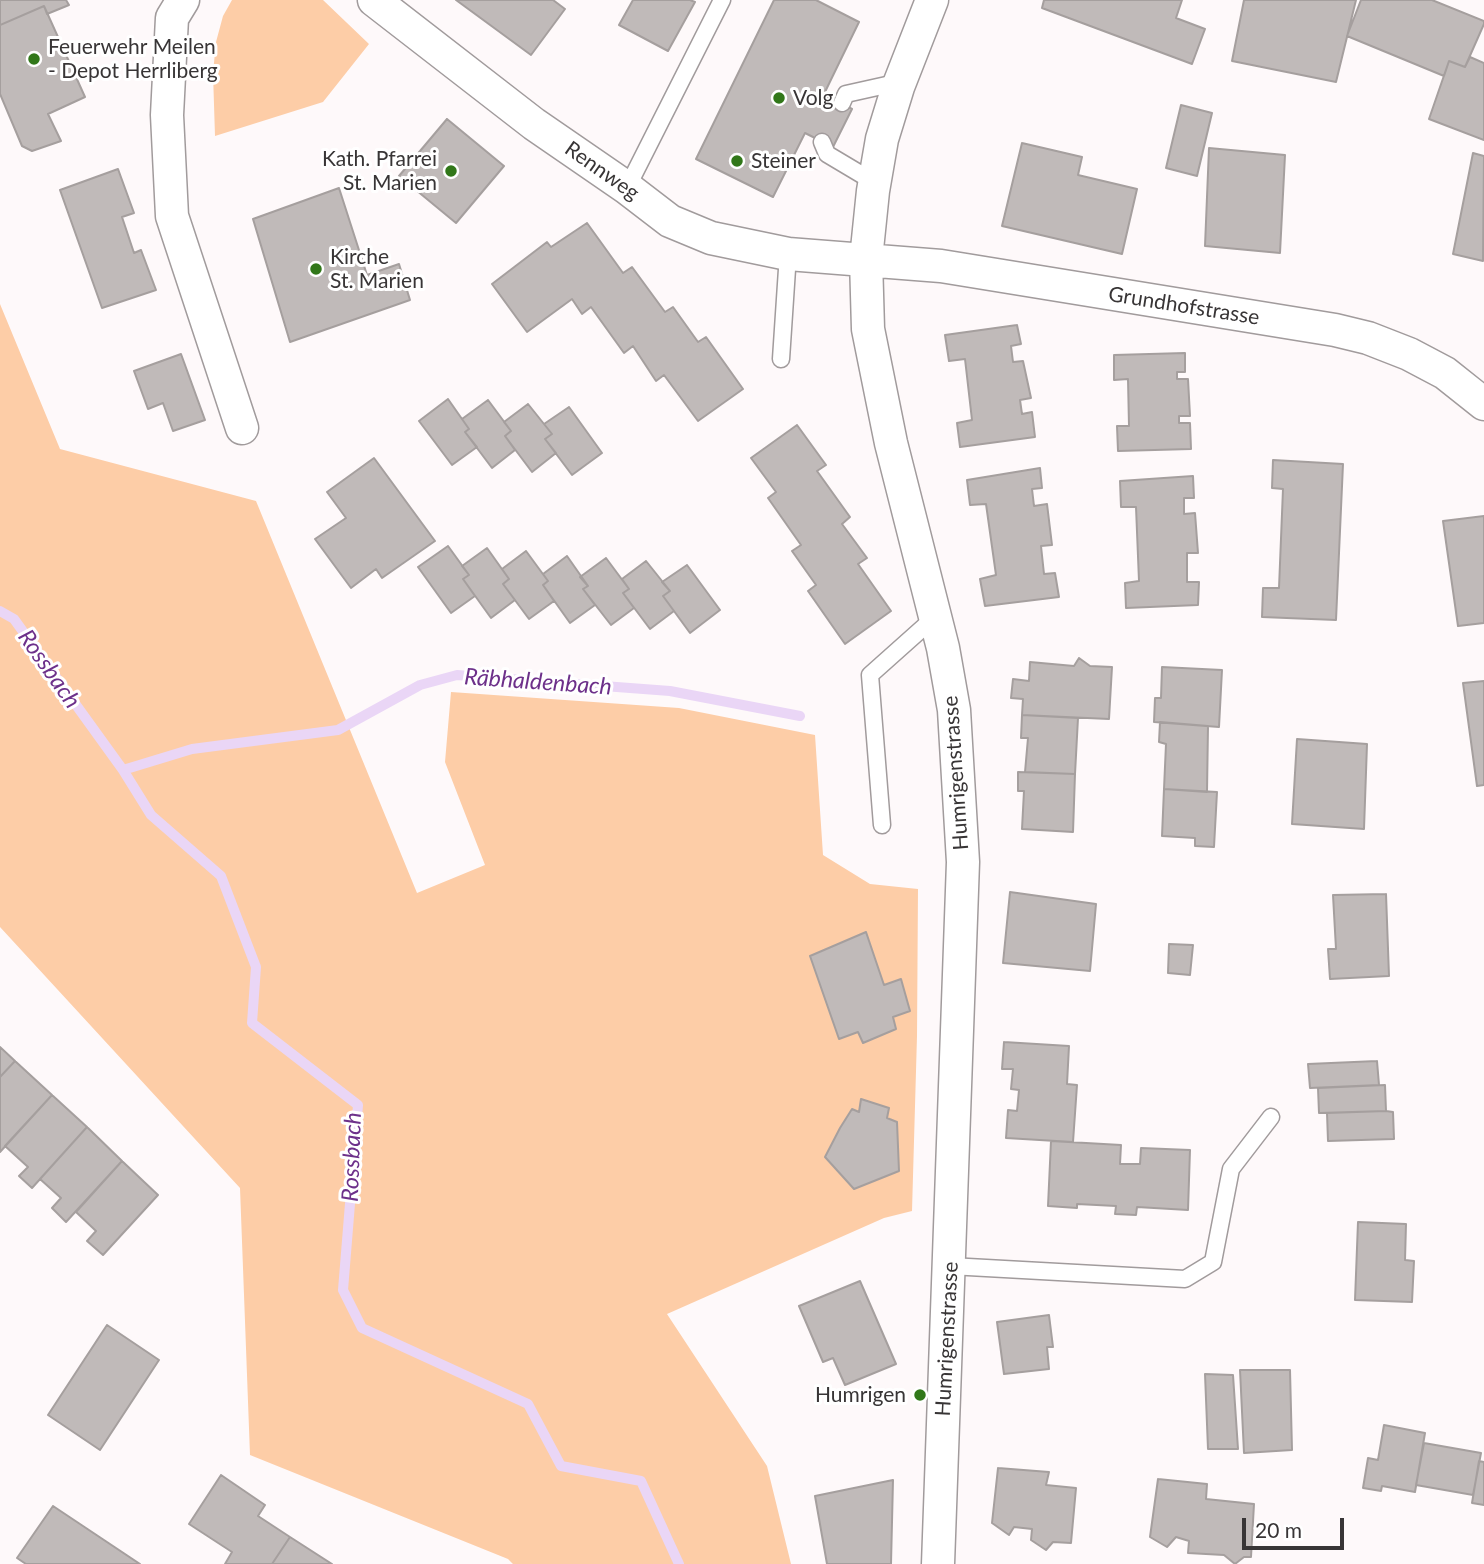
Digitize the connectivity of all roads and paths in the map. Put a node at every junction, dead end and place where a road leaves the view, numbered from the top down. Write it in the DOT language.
graph roads {
  1 [pos="183,0"];
  2 [pos="373,0"];
  3 [pos="722,0"];
  4 [pos="932,0"];
  5 [pos="900,82"];
  6 [pos="842,103"];
  7 [pos="822,142"];
  8 [pos="874,182"];
  9 [pos="627,188"];
  10 [pos="788,254"];
  11 [pos="866,259"];
  12 [pos="781,359"];
  13 [pos="1484,404"];
  14 [pos="242,428"];
  15 [pos="935,617"];
  16 [pos="883,825"];
  17 [pos="1270,1117"];
  18 [pos="950,1266"];
  19 [pos="938,1564"];
  1 -- 14 [label="street"];
  2 -- 9 [label="street, Rennweg"];
  3 -- 9 [label="lane"];
  4 -- 5 [label="street, Humrigenstrasse"];
  5 -- 6 [label="lane"];
  5 -- 8 [label="street, Humrigenstrasse"];
  7 -- 8 [label="lane"];
  8 -- 11 [label="street, Humrigenstrasse"];
  9 -- 10 [label="street, Rennweg"];
  10 -- 11 [label="street, Rennweg"];
  10 -- 12 [label="lane"];
  11 -- 13 [label="street, Grundhofstrasse"];
  11 -- 15 [label="street, Humrigenstrasse"];
  15 -- 16 [label="lane"];
  15 -- 18 [label="street, Humrigenstrasse"];
  17 -- 18 [label="lane"];
  18 -- 19 [label="street, Humrigenstrasse"];
}
